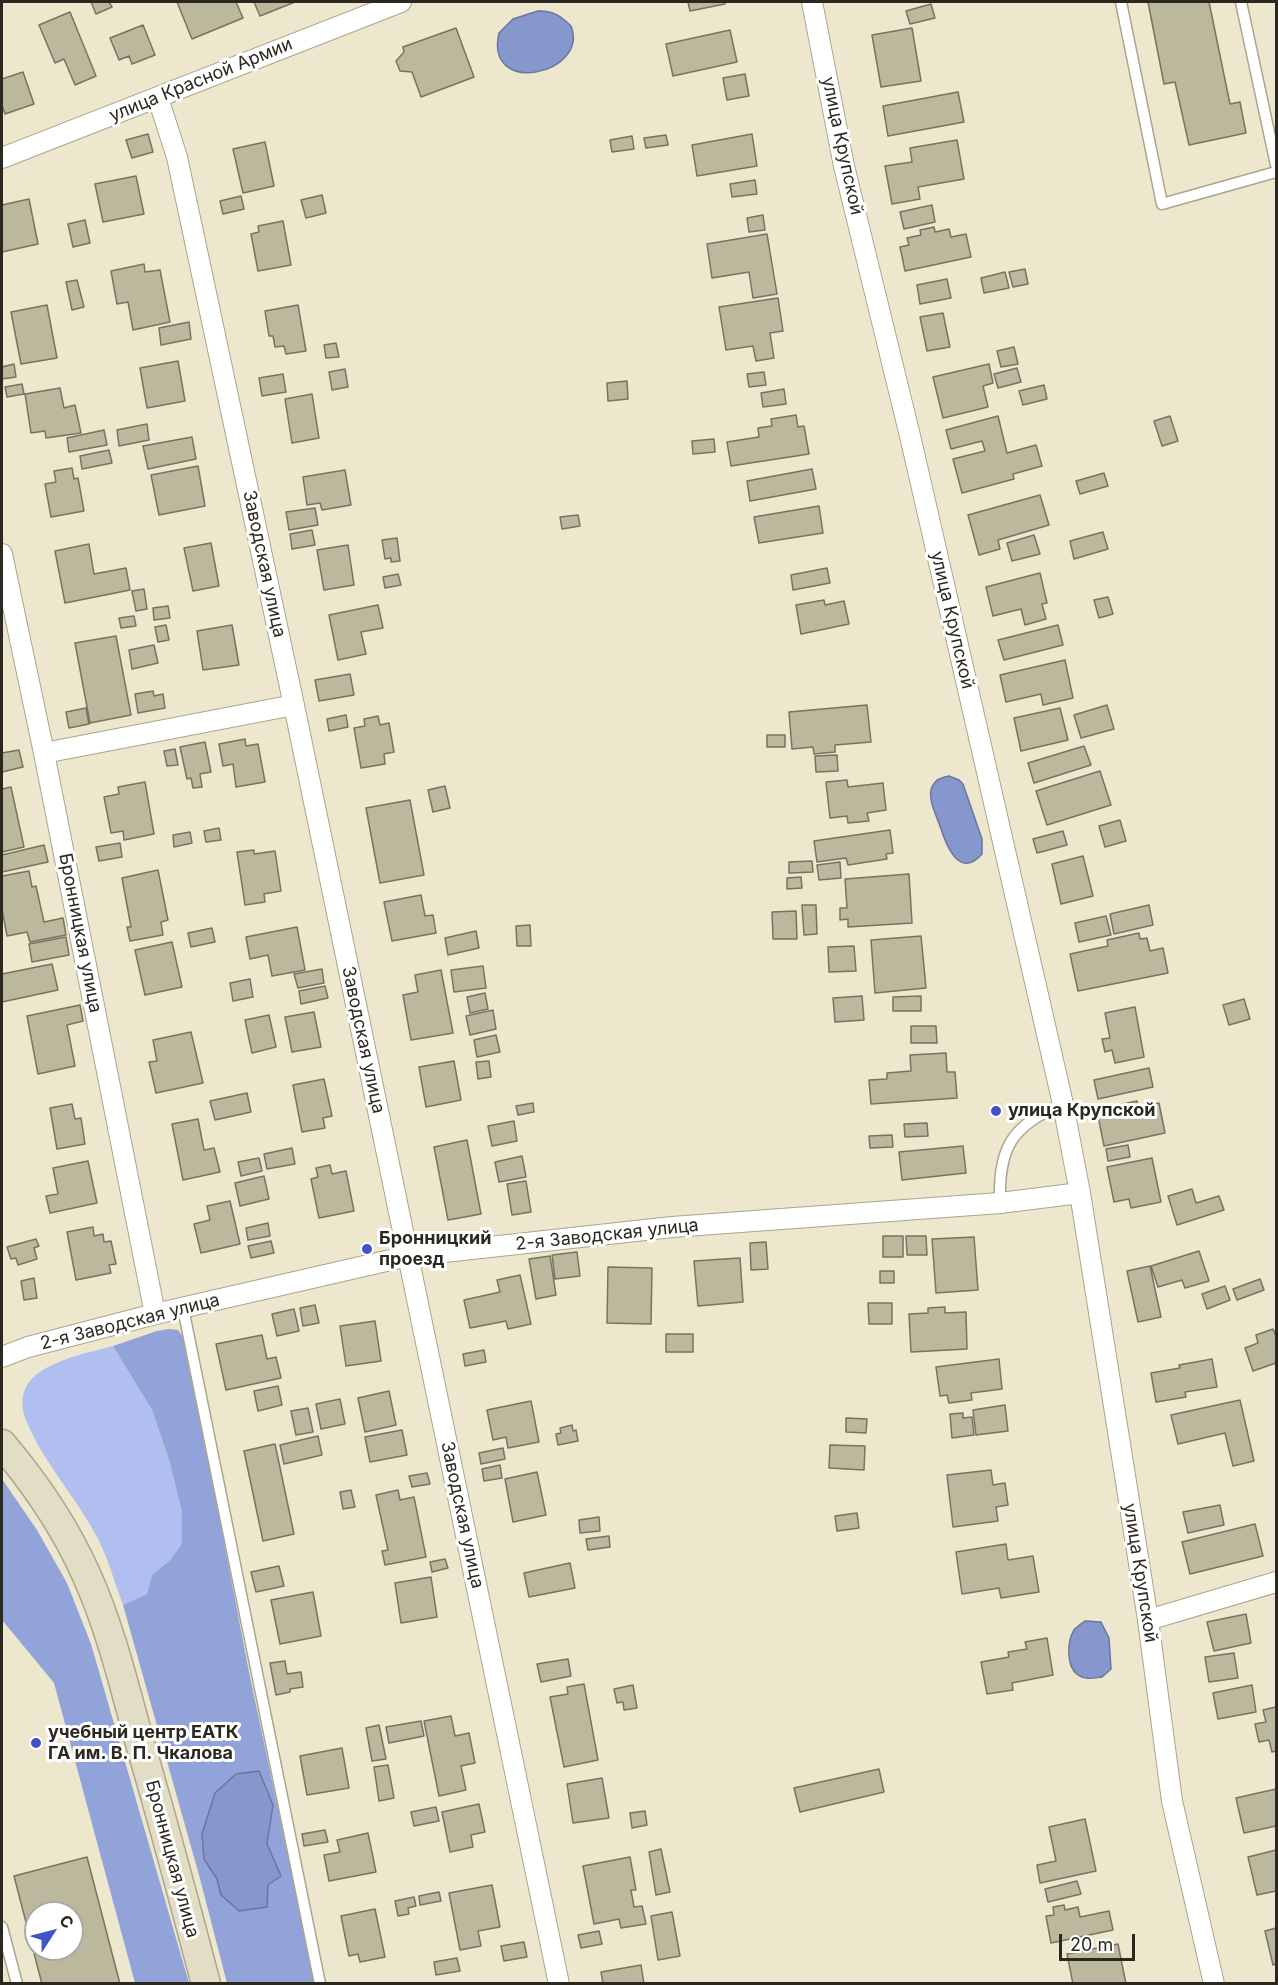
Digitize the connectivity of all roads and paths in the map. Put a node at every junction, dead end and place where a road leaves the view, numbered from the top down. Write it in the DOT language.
graph roads {
  1 [pos="401,2"];
  2 [pos="812,2"];
  3 [pos="1120,2"];
  4 [pos="1241,2"];
  5 [pos="158,98"];
  6 [pos="2,158"];
  7 [pos="1276,165"];
  8 [pos="1276,172"];
  9 [pos="2,554"];
  10 [pos="294,705"];
  11 [pos="44,753"];
  12 [pos="1063,1104"];
  13 [pos="1080,1193"];
  14 [pos="1000,1203"];
  15 [pos="408,1256"];
  16 [pos="183,1308"];
  17 [pos="155,1314"];
  18 [pos="2,1357"];
  19 [pos="2,1444"];
  20 [pos="1276,1582"];
  21 [pos="1148,1620"];
  22 [pos="2,1927"];
  23 [pos="17,1983"];
  24 [pos="206,1983"];
  25 [pos="320,1983"];
  26 [pos="559,1983"];
  27 [pos="1214,1983"];
  1 -- 5 [label="street, улица Красной Армии"];
  2 -- 12 [label="street, улица Крупской"];
  3 -- 8 [label="lane"];
  4 -- 7 [label="lane"];
  5 -- 6 [label="street, улица Красной Армии"];
  5 -- 10 [label="street, Заводская улица"];
  9 -- 11 [label="street, Бронницкая улица"];
  10 -- 11 [label="street"];
  10 -- 15 [label="street, Заводская улица"];
  11 -- 17 [label="street, Бронницкая улица"];
  12 -- 13 [label="street, улица Крупской"];
  12 -- 14 [label="lane"];
  13 -- 14 [label="street, 2-я Заводская улица"];
  13 -- 21 [label="street, улица Крупской"];
  14 -- 15 [label="street, 2-я Заводская улица"];
  15 -- 16 [label="street, 2-я Заводская улица"];
  15 -- 26 [label="street, Заводская улица"];
  16 -- 17 [label="street, 2-я Заводская улица"];
  16 -- 25 [label="lane"];
  17 -- 18 [label="street, 2-я Заводская улица"];
  19 -- 24 [label="main road, Бронницкая улица"];
  20 -- 21 [label="street"];
  21 -- 27 [label="street, улица Крупской"];
  22 -- 23 [label="lane"];
}
